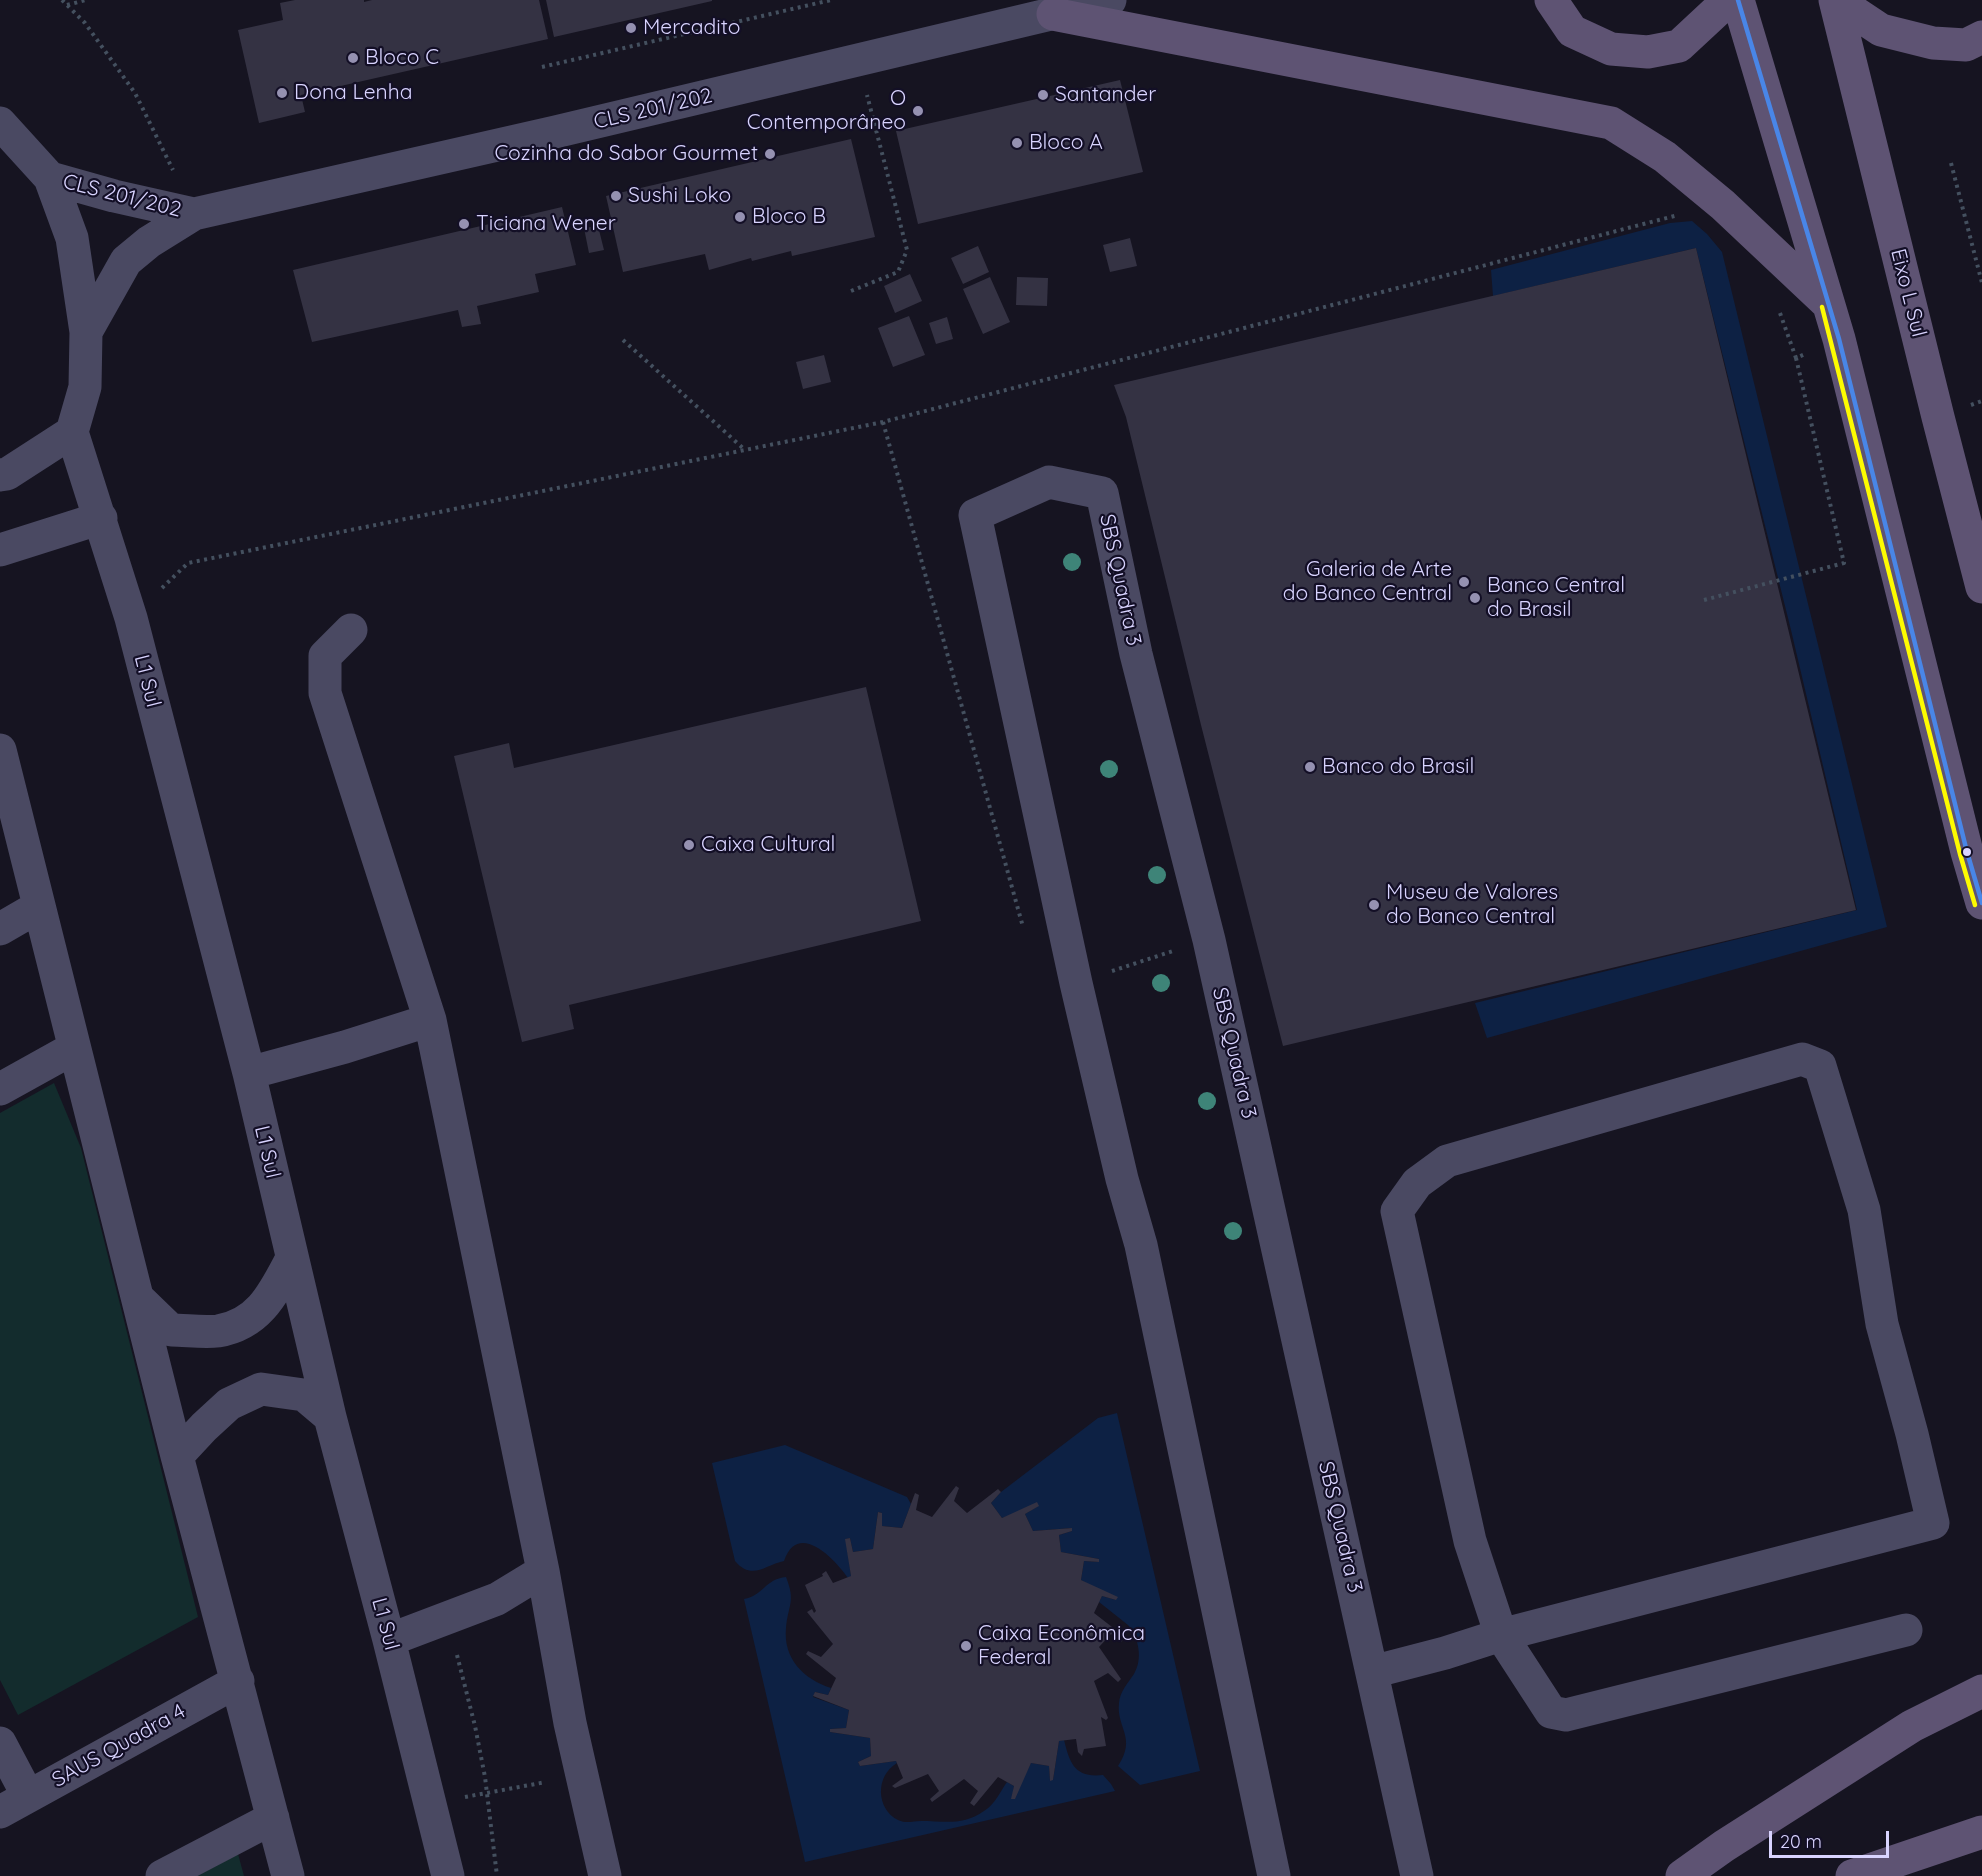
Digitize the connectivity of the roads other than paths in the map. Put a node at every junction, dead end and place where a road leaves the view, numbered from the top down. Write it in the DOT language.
graph roads {
  1 [pos="1110,0"];
  2 [pos="1551,0"];
  3 [pos="1723,0"];
  4 [pos="1738,0"];
  5 [pos="1835,0"];
  6 [pos="1062,7"];
  7 [pos="1982,36"];
  8 [pos="0,123"];
  9 [pos="50,178"];
  10 [pos="195,214"];
  11 [pos="1829,304"];
  12 [pos="86,332"];
  13 [pos="72,432"];
  14 [pos="0,475"];
  15 [pos="100,518"];
  16 [pos="0,550"];
  17 [pos="1982,586"];
  18 [pos="351,630"];
  19 [pos="0,750"];
  20 [pos="1982,903"];
  21 [pos="38,907"];
  22 [pos="0,929"];
  23 [pos="430,1020"];
  24 [pos="74,1048"];
  25 [pos="249,1073"];
  26 [pos="0,1089"];
  27 [pos="292,1258"];
  28 [pos="140,1300"];
  29 [pos="330,1417"];
  30 [pos="177,1456"];
  31 [pos="543,1571"];
  32 [pos="1906,1630"];
  33 [pos="1501,1635"];
  34 [pos="389,1640"];
  35 [pos="1372,1672"];
  36 [pos="238,1681"];
  37 [pos="1982,1691"];
  38 [pos="0,1743"];
  39 [pos="28,1796"];
  40 [pos="0,1812"];
  41 [pos="273,1818"];
  42 [pos="1982,1832"];
  43 [pos="162,1876"];
  44 [pos="288,1876"];
  45 [pos="448,1876"];
  46 [pos="605,1876"];
  47 [pos="1274,1876"];
  48 [pos="1417,1876"];
  49 [pos="1682,1876"];
  50 [pos="1852,1876"];
  1 -- 6 [label="street, CLS 201/202"];
  2 -- 3 [label="main road"];
  4 -- 11 [label="main road"];
  5 -- 7 [label="main road"];
  5 -- 17 [label="main road, Eixo L Sul"];
  6 -- 10 [label="street, CLS 201/202"];
  6 -- 11 [label="main road"];
  8 -- 9 [label="street"];
  9 -- 10 [label="street, CLS 201/202"];
  9 -- 12 [label="street"];
  10 -- 12 [label="street, CLS 201/202"];
  11 -- 20 [label="main road"];
  12 -- 13 [label="street"];
  13 -- 14 [label="street"];
  13 -- 15 [label="street, L1 Sul"];
  15 -- 16 [label="street"];
  15 -- 25 [label="street, L1 Sul"];
  18 -- 23 [label="street"];
  19 -- 21 [label="street"];
  21 -- 22 [label="street"];
  21 -- 24 [label="street"];
  23 -- 25 [label="street"];
  23 -- 31 [label="street"];
  24 -- 26 [label="street"];
  24 -- 28 [label="street"];
  25 -- 27 [label="street, L1 Sul"];
  27 -- 28 [label="street"];
  27 -- 29 [label="street, L1 Sul"];
  28 -- 30 [label="street"];
  29 -- 30 [label="street"];
  29 -- 34 [label="street, L1 Sul"];
  30 -- 36 [label="street"];
  31 -- 34 [label="street"];
  31 -- 46 [label="street"];
  32 -- 33 [label="street"];
  33 -- 33 [label="street"];
  33 -- 35 [label="street"];
  34 -- 45 [label="street, L1 Sul"];
  35 -- 47 [label="street, SBS Quadra 3"];
  35 -- 48 [label="street, SBS Quadra 3"];
  36 -- 39 [label="street, SAUS Quadra 4"];
  36 -- 41 [label="street"];
  37 -- 49 [label="main road"];
  38 -- 39 [label="street"];
  39 -- 40 [label="street, SAUS Quadra 4"];
  41 -- 43 [label="street"];
  41 -- 44 [label="street"];
  42 -- 50 [label="main road"];
}
